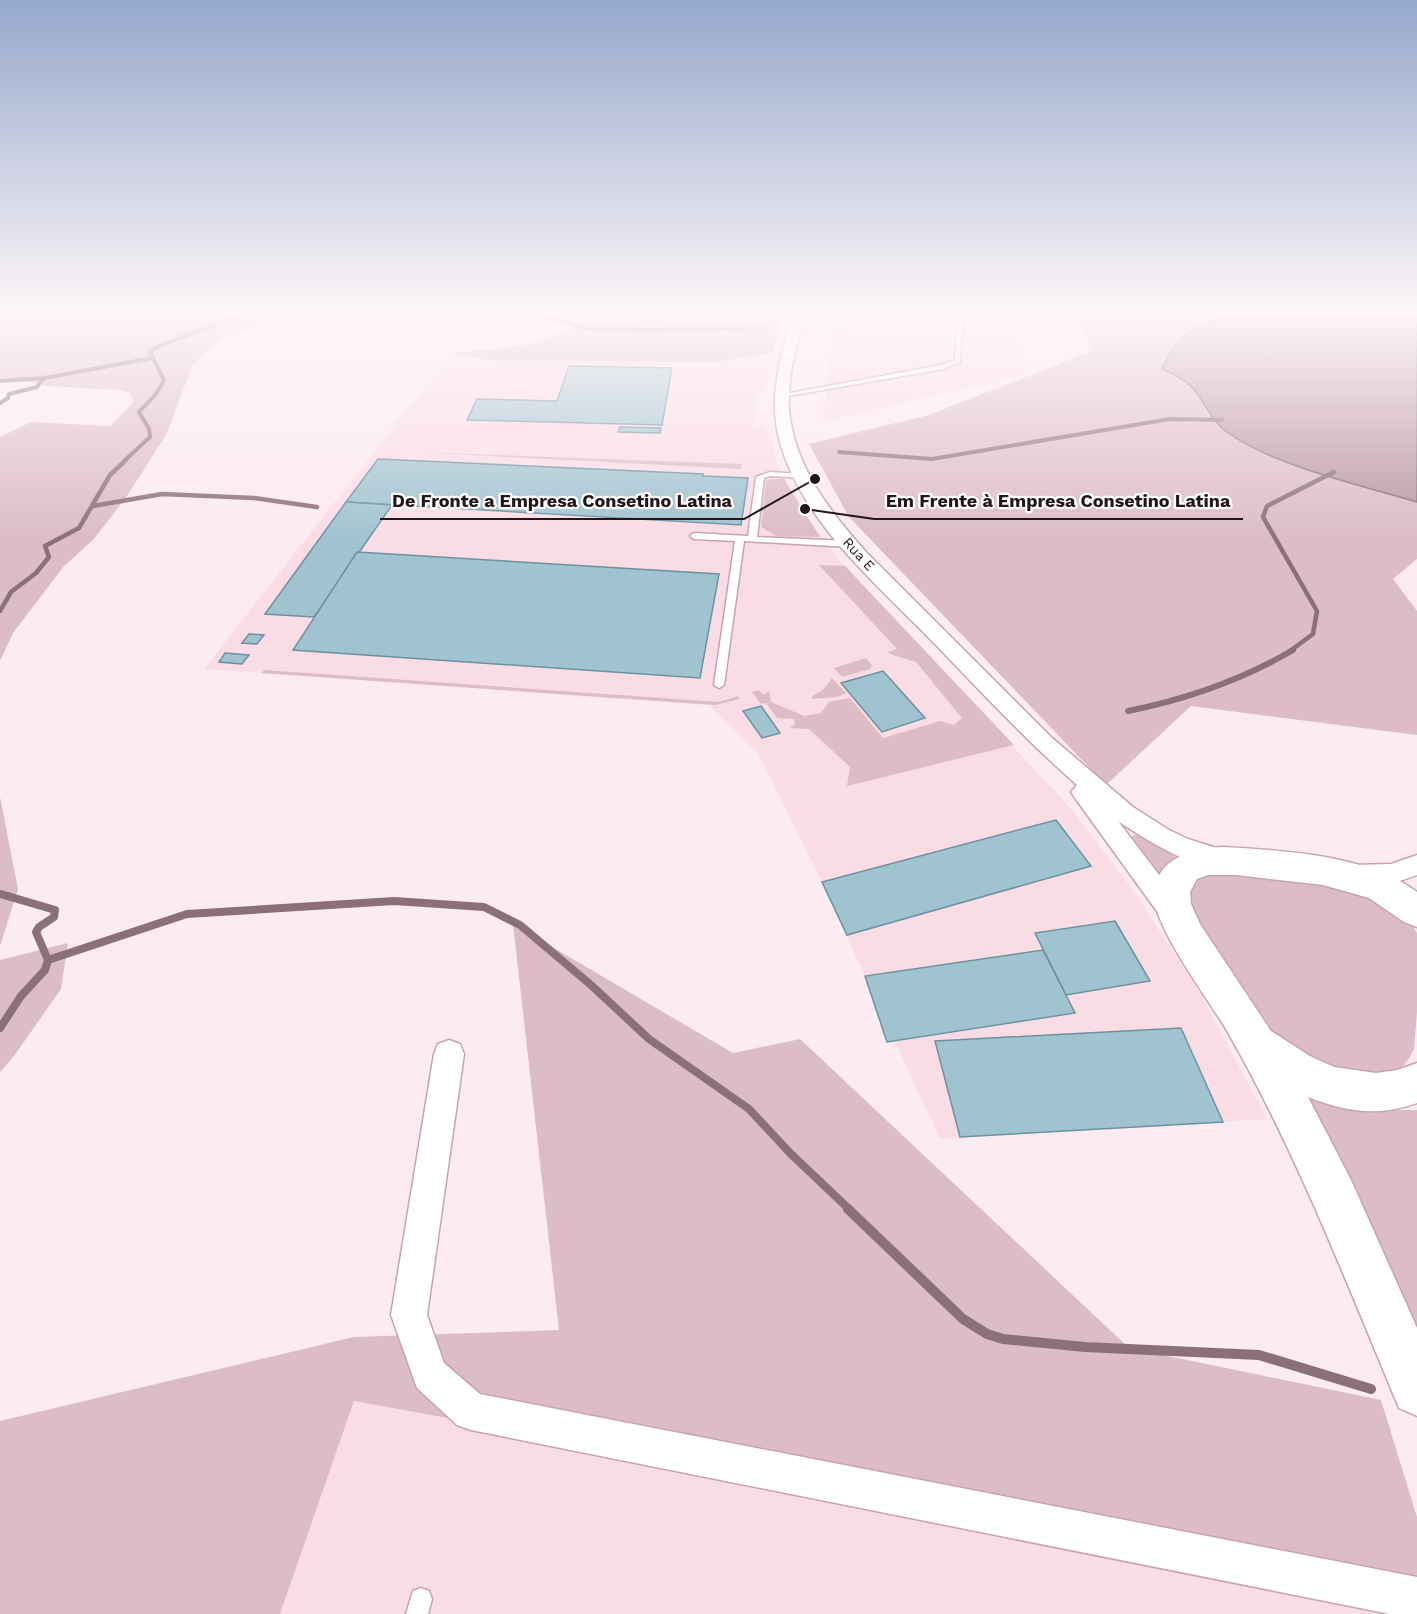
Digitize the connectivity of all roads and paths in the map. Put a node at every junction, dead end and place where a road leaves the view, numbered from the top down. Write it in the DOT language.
graph roads {
  1 [pos="784,388"];
  2 [pos="820,388"];
  3 [pos="783,395"];
  4 [pos="803,476"];
  5 [pos="694,536"];
  6 [pos="740,539"];
  7 [pos="752,539"];
  8 [pos="850,544"];
  9 [pos="719,685"];
  10 [pos="1044,743"];
  11 [pos="1220,859"];
  12 [pos="1417,865"];
  13 [pos="1347,874"];
  14 [pos="1417,912"];
  15 [pos="1177,917"];
  16 [pos="1252,1039"];
  17 [pos="449,1054"];
  18 [pos="1417,1083"];
  19 [pos="1417,1390"];
  20 [pos="1417,1598"];
  1 -- 3 [label="street, Rua E"];
  2 -- 3 [label="lane"];
  3 -- 4 [label="street, Rua E"];
  4 -- 7 [label="lane"];
  4 -- 8 [label="street, Rua E"];
  5 -- 6 [label="lane"];
  6 -- 7 [label="lane"];
  6 -- 9 [label="lane"];
  7 -- 8 [label="lane"];
  8 -- 10 [label="street, Rua E"];
  10 -- 11 [label="street, Rua E"];
  10 -- 15 [label="street, Rua E"];
  11 -- 13 [label="street"];
  11 -- 15 [label="street"];
  12 -- 13 [label="street"];
  13 -- 14 [label="street"];
  15 -- 16 [label="street"];
  16 -- 18 [label="street"];
  16 -- 19 [label="street"];
  17 -- 20 [label="street"];
}
